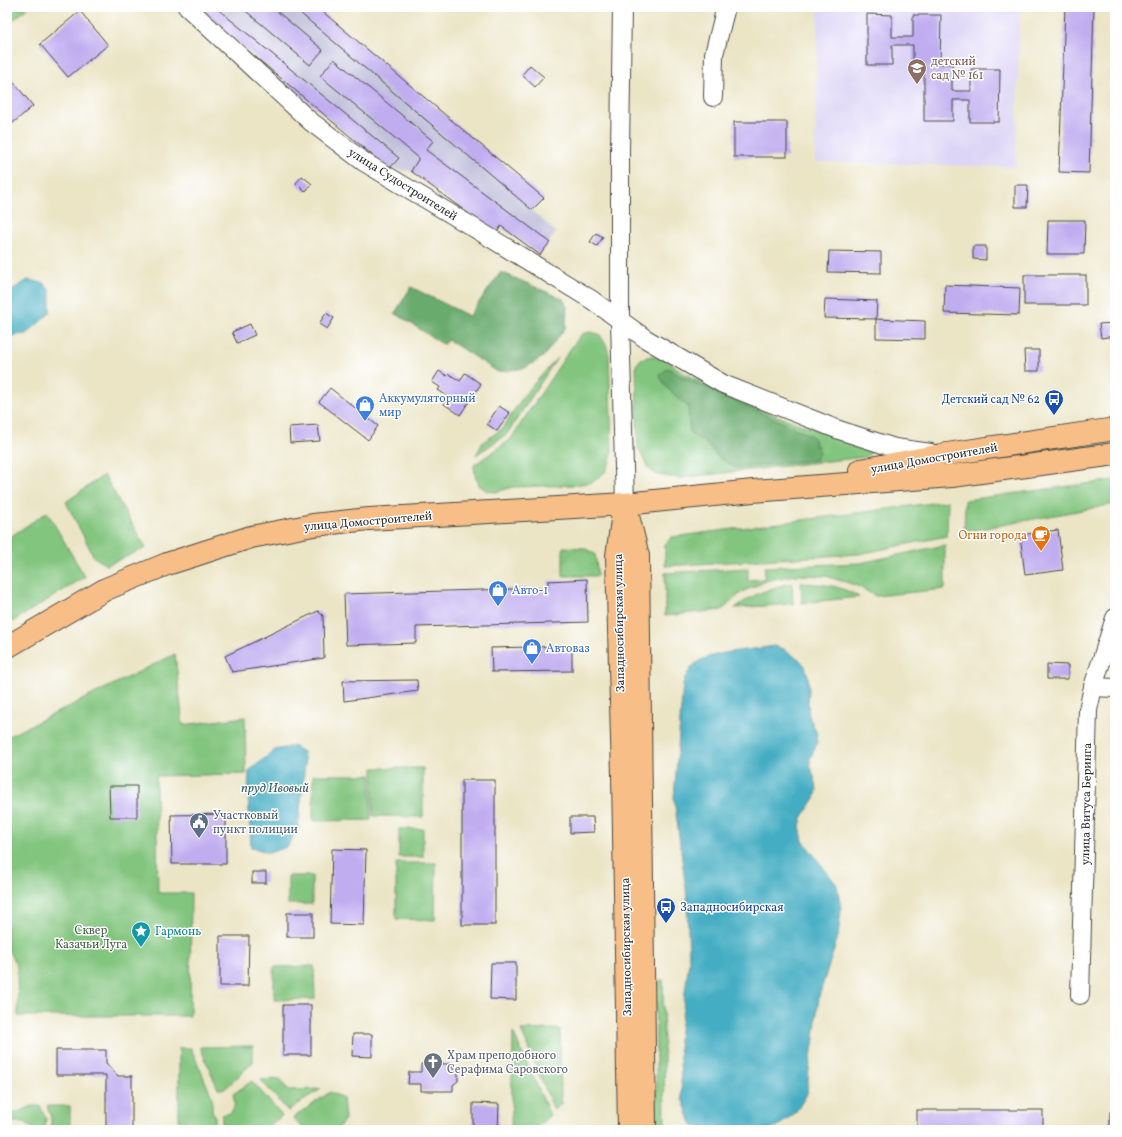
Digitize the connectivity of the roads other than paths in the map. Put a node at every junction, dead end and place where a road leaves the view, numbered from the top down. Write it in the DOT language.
graph roads {
  1 [pos="187,7"];
  2 [pos="622,7"];
  3 [pos="726,7"];
  4 [pos="713,97"];
  5 [pos="620,320"];
  6 [pos="1115,429"];
  7 [pos="947,454"];
  8 [pos="1115,454"];
  9 [pos="753,491"];
  10 [pos="624,504"];
  11 [pos="1115,618"];
  12 [pos="7,646"];
  13 [pos="1093,687"];
  14 [pos="1115,688"];
  15 [pos="1080,995"];
  16 [pos="629,1130"];
  17 [pos="644,1130"];
  1 -- 5 [label="street, улица Судостроителей"];
  2 -- 5 [label="street"];
  3 -- 4 [label="street"];
  5 -- 7 [label="street, улица Судостроителей"];
  5 -- 10 [label="street"];
  6 -- 7 [label="main road, улица Домостроителей"];
  7 -- 9 [label="main road, улица Домостроителей"];
  8 -- 9 [label="main road, улица Домостроителей"];
  9 -- 10 [label="main road, улица Домостроителей"];
  10 -- 12 [label="main road, улица Домостроителей"];
  10 -- 16 [label="main road, Западносибирская улица"];
  10 -- 17 [label="main road, Западносибирская улица"];
  11 -- 13 [label="street, улица Витуса Беринга"];
  13 -- 14 [label="street"];
  13 -- 15 [label="street, улица Витуса Беринга"];
}
